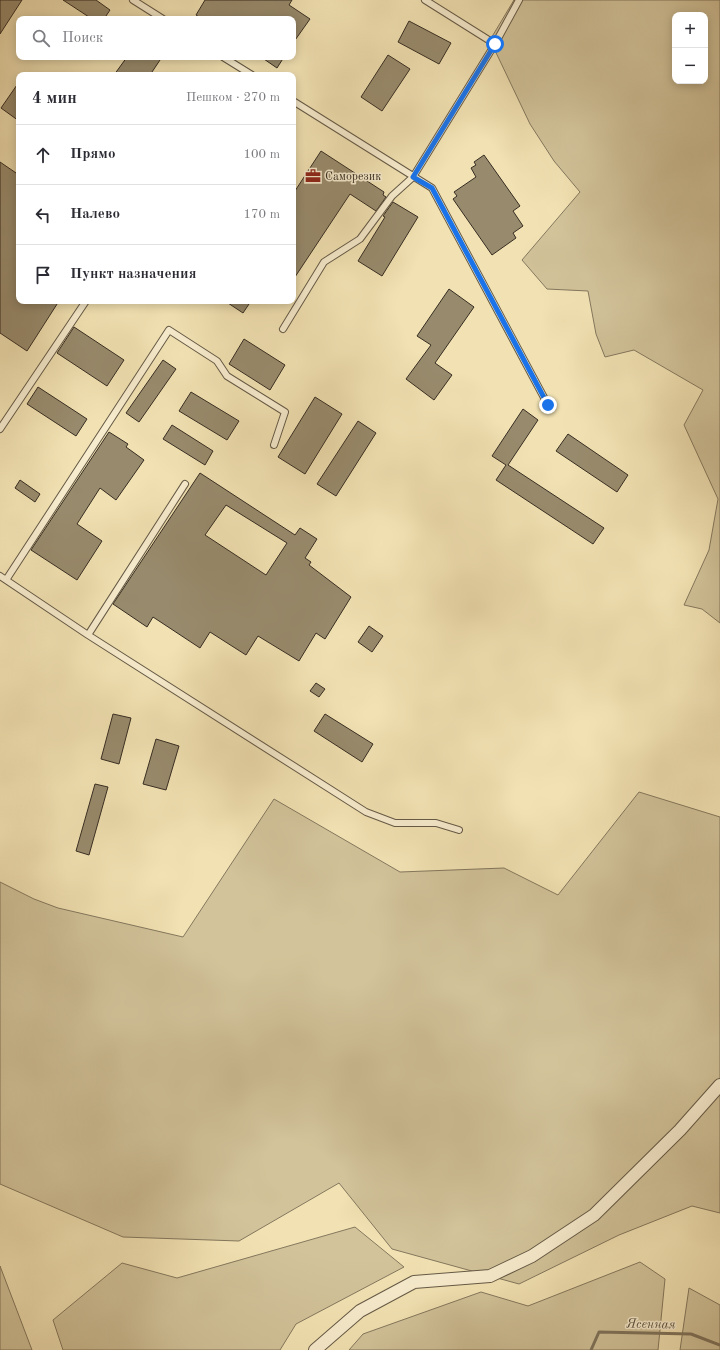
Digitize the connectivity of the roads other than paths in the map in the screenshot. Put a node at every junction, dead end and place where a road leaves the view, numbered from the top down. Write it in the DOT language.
graph roads {
  1 [pos="133,0"];
  2 [pos="424,0"];
  3 [pos="520,0"];
  4 [pos="158,16"];
  5 [pos="495,44"];
  6 [pos="229,60"];
  7 [pos="247,72"];
  8 [pos="296,103"];
  9 [pos="413,177"];
  10 [pos="84,304"];
  11 [pos="283,330"];
  12 [pos="548,405"];
  13 [pos="0,429"];
  14 [pos="274,445"];
  15 [pos="185,484"];
  16 [pos="0,576"];
  17 [pos="6,580"];
  18 [pos="88,635"];
  19 [pos="459,830"];
  20 [pos="720,1085"];
  21 [pos="315,1350"];
  1 -- 4 [label="lane"];
  2 -- 5 [label="lane"];
  3 -- 5 [label="lane"];
  5 -- 9 [label="lane"];
  6 -- 7 [label="lane"];
  8 -- 9 [label="lane"];
  9 -- 11 [label="lane"];
  9 -- 12 [label="lane"];
  10 -- 13 [label="lane"];
  14 -- 17 [label="lane"];
  15 -- 18 [label="lane"];
  16 -- 17 [label="lane"];
  17 -- 18 [label="lane"];
  18 -- 19 [label="lane"];
  20 -- 21 [label="street"];
}
